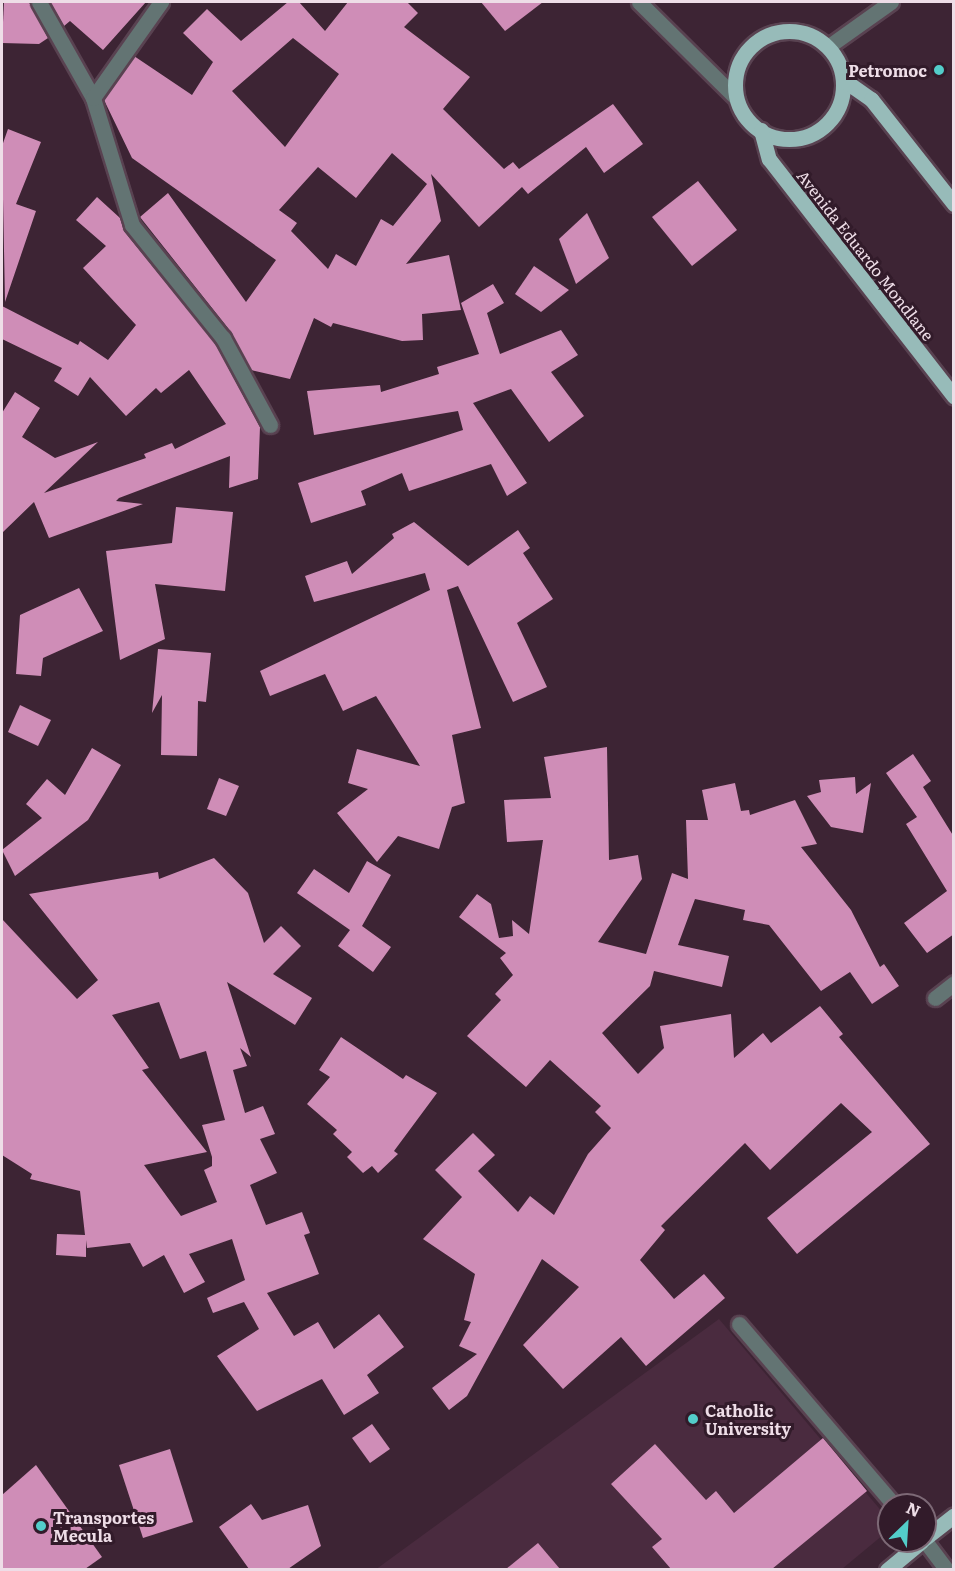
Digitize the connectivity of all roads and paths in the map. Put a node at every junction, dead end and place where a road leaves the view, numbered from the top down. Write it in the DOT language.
graph roads {
  1 [pos="39,2"];
  2 [pos="161,2"];
  3 [pos="639,2"];
  4 [pos="891,2"];
  5 [pos="829,46"];
  6 [pos="845,81"];
  7 [pos="734,96"];
  8 [pos="93,98"];
  9 [pos="760,130"];
  10 [pos="954,204"];
  11 [pos="954,397"];
  12 [pos="270,425"];
  13 [pos="954,983"];
  14 [pos="935,998"];
  15 [pos="739,1324"];
  16 [pos="884,1493"];
  17 [pos="954,1515"];
  18 [pos="937,1529"];
  19 [pos="907,1553"];
  20 [pos="934,1553"];
  21 [pos="887,1569"];
  22 [pos="947,1569"];
  1 -- 8 [label="street"];
  2 -- 8 [label="street"];
  3 -- 7 [label="street"];
  4 -- 5 [label="street"];
  5 -- 6 [label="main road"];
  5 -- 7 [label="main road"];
  6 -- 9 [label="main road"];
  6 -- 10 [label="main road"];
  7 -- 9 [label="main road"];
  8 -- 12 [label="street"];
  9 -- 11 [label="main road, Avenida Eduardo Mondlane"];
  13 -- 14 [label="street"];
  15 -- 16 [label="street"];
  17 -- 18 [label="main road"];
  19 -- 21 [label="main road"];
  20 -- 22 [label="street"];
}
